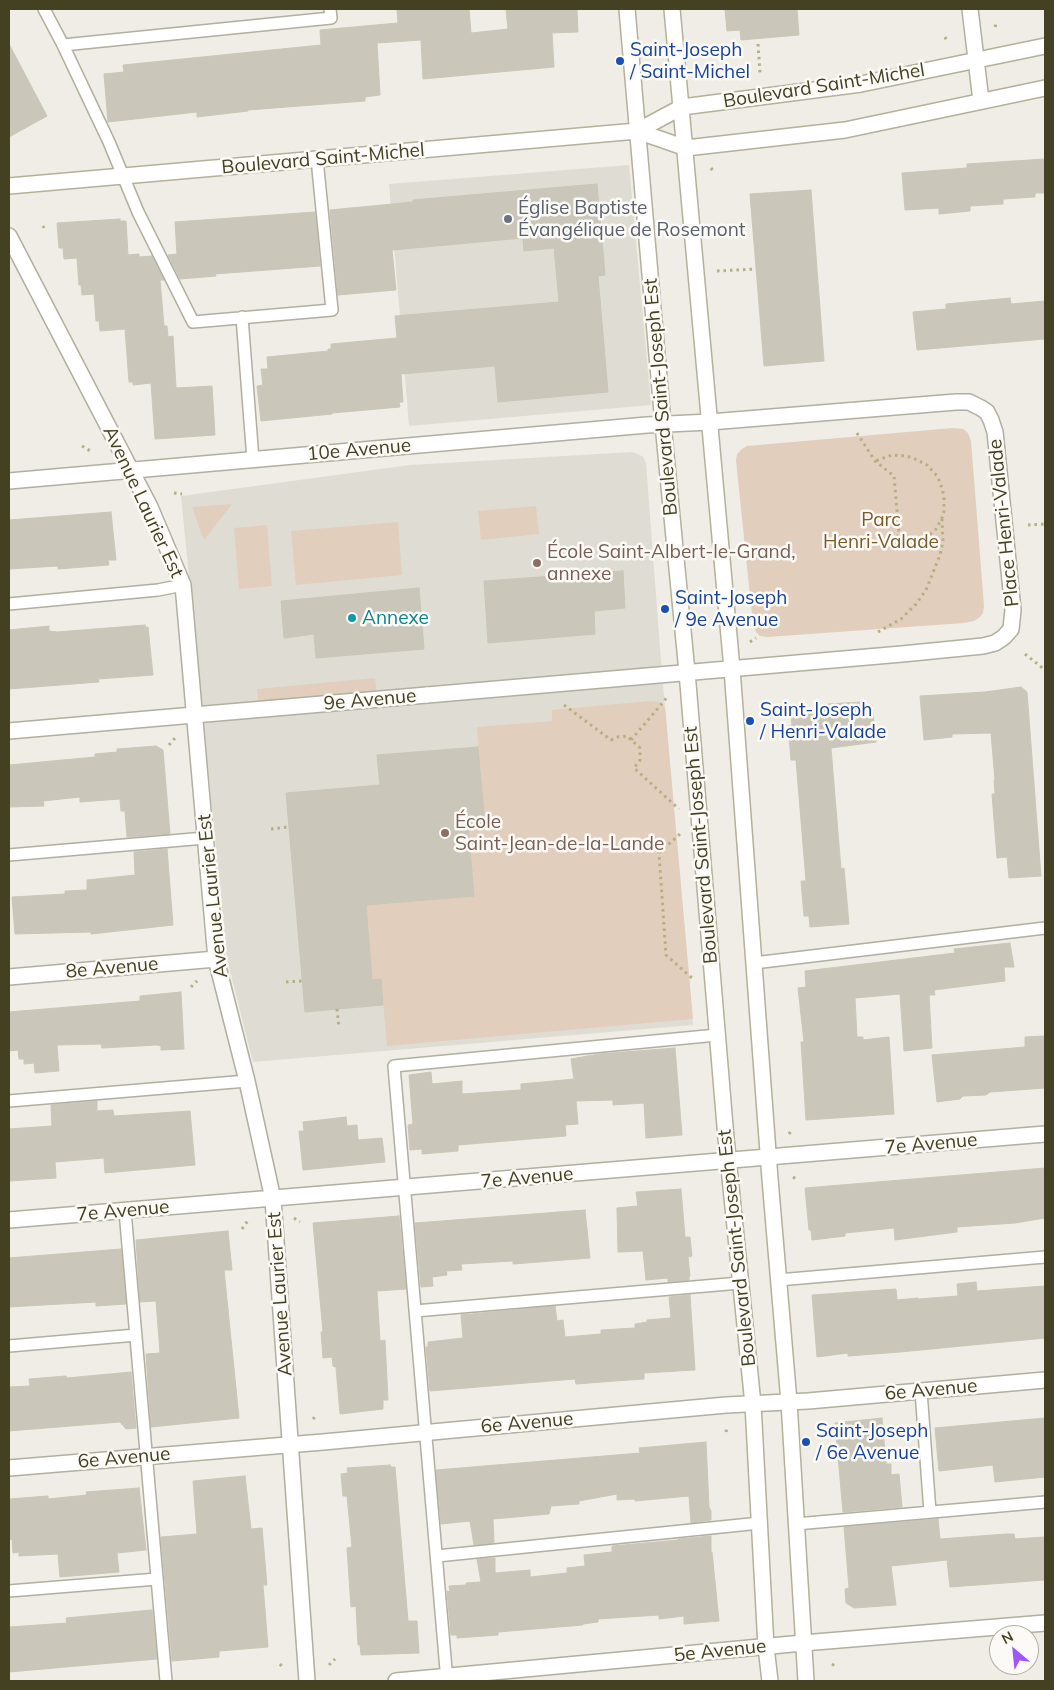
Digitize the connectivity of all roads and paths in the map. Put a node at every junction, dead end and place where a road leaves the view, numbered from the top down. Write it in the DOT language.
graph roads {
  1 [pos="44,9"];
  2 [pos="330,9"];
  3 [pos="627,9"];
  4 [pos="672,9"];
  5 [pos="970,9"];
  6 [pos="758,44"];
  7 [pos="63,45"];
  8 [pos="1045,46"];
  9 [pos="976,60"];
  10 [pos="760,72"];
  11 [pos="1045,88"];
  12 [pos="981,101"];
  13 [pos="682,107"];
  14 [pos="637,131"];
  15 [pos="686,148"];
  16 [pos="317,159"];
  17 [pos="711,168"];
  18 [pos="714,172"];
  19 [pos="123,176"];
  20 [pos="9,186"];
  21 [pos="9,236"];
  22 [pos="756,269"];
  23 [pos="717,272"];
  24 [pos="242,317"];
  25 [pos="710,422"];
  26 [pos="663,424"];
  27 [pos="857,433"];
  28 [pos="82,446"];
  29 [pos="92,452"];
  30 [pos="253,460"];
  31 [pos="875,461"];
  32 [pos="131,470"];
  33 [pos="9,481"];
  34 [pos="174,493"];
  35 [pos="182,494"];
  36 [pos="942,518"];
  37 [pos="1045,524"];
  38 [pos="1028,525"];
  39 [pos="183,585"];
  40 [pos="9,604"];
  41 [pos="878,632"];
  42 [pos="756,638"];
  43 [pos="750,642"];
  44 [pos="1024,654"];
  45 [pos="732,669"];
  46 [pos="1045,670"];
  47 [pos="687,672"];
  48 [pos="666,696"];
  49 [pos="564,704"];
  50 [pos="194,715"];
  51 [pos="9,731"];
  52 [pos="176,737"];
  53 [pos="631,740"];
  54 [pos="169,745"];
  55 [pos="679,809"];
  56 [pos="289,827"];
  57 [pos="271,828"];
  58 [pos="681,832"];
  59 [pos="205,838"];
  60 [pos="9,855"];
  61 [pos="1045,928"];
  62 [pos="216,959"];
  63 [pos="754,963"];
  64 [pos="9,977"];
  65 [pos="199,979"];
  66 [pos="693,979"];
  67 [pos="302,981"];
  68 [pos="286,982"];
  69 [pos="191,988"];
  70 [pos="336,1009"];
  71 [pos="339,1028"];
  72 [pos="717,1035"];
  73 [pos="247,1081"];
  74 [pos="9,1101"];
  75 [pos="792,1130"];
  76 [pos="788,1134"];
  77 [pos="1045,1134"];
  78 [pos="768,1158"];
  79 [pos="728,1162"];
  80 [pos="405,1188"];
  81 [pos="273,1199"];
  82 [pos="125,1211"];
  83 [pos="249,1218"];
  84 [pos="9,1220"];
  85 [pos="242,1229"];
  86 [pos="1045,1257"];
  87 [pos="778,1280"];
  88 [pos="740,1283"];
  89 [pos="415,1311"];
  90 [pos="136,1335"];
  91 [pos="9,1346"];
  92 [pos="1045,1380"];
  93 [pos="920,1391"];
  94 [pos="789,1402"];
  95 [pos="753,1404"];
  96 [pos="727,1428"];
  97 [pos="726,1432"];
  98 [pos="426,1433"];
  99 [pos="291,1445"];
  100 [pos="147,1456"];
  101 [pos="9,1468"];
  102 [pos="1045,1502"];
  103 [pos="930,1512"];
  104 [pos="760,1523"];
  105 [pos="796,1524"];
  106 [pos="437,1556"];
  107 [pos="157,1579"];
  108 [pos="9,1591"];
  109 [pos="1045,1623"];
  110 [pos="802,1642"];
  111 [pos="766,1647"];
  112 [pos="335,1659"];
  113 [pos="280,1664"];
  114 [pos="329,1665"];
  115 [pos="283,1668"];
  116 [pos="447,1679"];
  117 [pos="166,1681"];
  118 [pos="307,1681"];
  119 [pos="396,1681"];
  120 [pos="770,1681"];
  121 [pos="806,1681"];
  1 -- 7 [label="lane"];
  2 -- 7 [label="lane"];
  3 -- 14 [label="street, Boulevard Saint-Joseph Est"];
  4 -- 13 [label="street, Boulevard Saint-Joseph Est"];
  5 -- 9 [label="street"];
  6 -- 10 [label="path"];
  7 -- 19 [label="lane"];
  8 -- 9 [label="street, Boulevard Saint-Michel"];
  9 -- 12 [label="street"];
  9 -- 13 [label="street, Boulevard Saint-Michel"];
  11 -- 12 [label="street, Boulevard Saint-Michel"];
  12 -- 15 [label="street, Boulevard Saint-Michel"];
  13 -- 14 [label="street, Boulevard Saint-Michel"];
  13 -- 15 [label="street, Boulevard Saint-Joseph Est"];
  14 -- 15 [label="street, Boulevard Saint-Michel"];
  14 -- 16 [label="street, Boulevard Saint-Michel"];
  14 -- 26 [label="street, Boulevard Saint-Joseph Est"];
  15 -- 25 [label="street, Boulevard Saint-Joseph Est"];
  16 -- 19 [label="street, Boulevard Saint-Michel"];
  16 -- 24 [label="lane"];
  17 -- 18 [label="path"];
  19 -- 20 [label="street, Boulevard Saint-Michel"];
  19 -- 24 [label="lane"];
  21 -- 32 [label="street, Avenue Laurier Est"];
  22 -- 23 [label="path"];
  24 -- 30 [label="lane"];
  25 -- 26 [label="street, 10e Avenue"];
  25 -- 45 [label="street, Boulevard Saint-Joseph Est"];
  25 -- 45 [label="street, Place Henri-Valade"];
  26 -- 30 [label="street, 10e Avenue"];
  26 -- 47 [label="street, Boulevard Saint-Joseph Est"];
  27 -- 31 [label="path"];
  28 -- 29 [label="path"];
  30 -- 32 [label="street, 10e Avenue"];
  31 -- 36 [label="path"];
  31 -- 36 [label="path"];
  32 -- 33 [label="street, 10e Avenue"];
  32 -- 39 [label="street, Avenue Laurier Est"];
  34 -- 35 [label="path"];
  36 -- 41 [label="path"];
  37 -- 38 [label="path"];
  39 -- 40 [label="lane"];
  39 -- 50 [label="street, Avenue Laurier Est"];
  42 -- 43 [label="path"];
  44 -- 46 [label="path"];
  45 -- 47 [label="street, 9e Avenue"];
  45 -- 63 [label="street, Boulevard Saint-Joseph Est"];
  47 -- 50 [label="street, 9e Avenue"];
  47 -- 72 [label="street, Boulevard Saint-Joseph Est"];
  48 -- 53 [label="path"];
  49 -- 53 [label="path"];
  50 -- 51 [label="street, 9e Avenue"];
  50 -- 59 [label="street, Avenue Laurier Est"];
  52 -- 54 [label="path"];
  53 -- 55 [label="path"];
  56 -- 57 [label="path"];
  58 -- 66 [label="path"];
  59 -- 60 [label="lane"];
  59 -- 62 [label="street, Avenue Laurier Est"];
  61 -- 63 [label="lane"];
  62 -- 64 [label="street, 8e Avenue"];
  62 -- 73 [label="street, Avenue Laurier Est"];
  63 -- 78 [label="street, Boulevard Saint-Joseph Est"];
  65 -- 69 [label="path"];
  67 -- 68 [label="path"];
  70 -- 71 [label="path"];
  72 -- 79 [label="street, Boulevard Saint-Joseph Est"];
  72 -- 80 [label="lane"];
  73 -- 74 [label="lane"];
  73 -- 81 [label="street, Avenue Laurier Est"];
  75 -- 76 [label="path"];
  77 -- 78 [label="street, 7e Avenue"];
  78 -- 79 [label="street, 7e Avenue"];
  78 -- 87 [label="street, Boulevard Saint-Joseph Est"];
  79 -- 80 [label="street, 7e Avenue"];
  79 -- 88 [label="street, Boulevard Saint-Joseph Est"];
  80 -- 81 [label="street, 7e Avenue"];
  80 -- 89 [label="lane"];
  81 -- 82 [label="street, 7e Avenue"];
  81 -- 99 [label="street, Avenue Laurier Est"];
  82 -- 84 [label="street, 7e Avenue"];
  82 -- 90 [label="lane"];
  83 -- 85 [label="path"];
  86 -- 87 [label="lane"];
  87 -- 94 [label="street, Boulevard Saint-Joseph Est"];
  88 -- 89 [label="lane"];
  88 -- 95 [label="street, Boulevard Saint-Joseph Est"];
  89 -- 98 [label="lane"];
  90 -- 91 [label="lane"];
  90 -- 100 [label="lane"];
  92 -- 93 [label="street, 6e Avenue"];
  93 -- 94 [label="street, 6e Avenue"];
  93 -- 103 [label="lane"];
  94 -- 95 [label="street, 6e Avenue"];
  94 -- 105 [label="street, Boulevard Saint-Joseph Est"];
  95 -- 98 [label="street, 6e Avenue"];
  95 -- 104 [label="street, Boulevard Saint-Joseph Est"];
  96 -- 97 [label="path"];
  98 -- 99 [label="street, 6e Avenue"];
  98 -- 106 [label="lane"];
  99 -- 100 [label="street, 6e Avenue"];
  99 -- 118 [label="street, Avenue Laurier Est"];
  100 -- 101 [label="street, 6e Avenue"];
  100 -- 107 [label="lane"];
  102 -- 103 [label="lane"];
  103 -- 105 [label="lane"];
  104 -- 106 [label="lane"];
  104 -- 111 [label="street, Boulevard Saint-Joseph Est"];
  105 -- 110 [label="street, Boulevard Saint-Joseph Est"];
  106 -- 116 [label="lane"];
  107 -- 108 [label="lane"];
  107 -- 117 [label="lane"];
  109 -- 110 [label="street, 5e Avenue"];
  110 -- 111 [label="street, 5e Avenue"];
  110 -- 121 [label="street, Boulevard Saint-Joseph Est"];
  111 -- 116 [label="street, 5e Avenue"];
  111 -- 120 [label="street, Boulevard Saint-Joseph Est"];
  112 -- 114 [label="path"];
  113 -- 115 [label="path"];
  116 -- 119 [label="street, 5e Avenue"];
}
